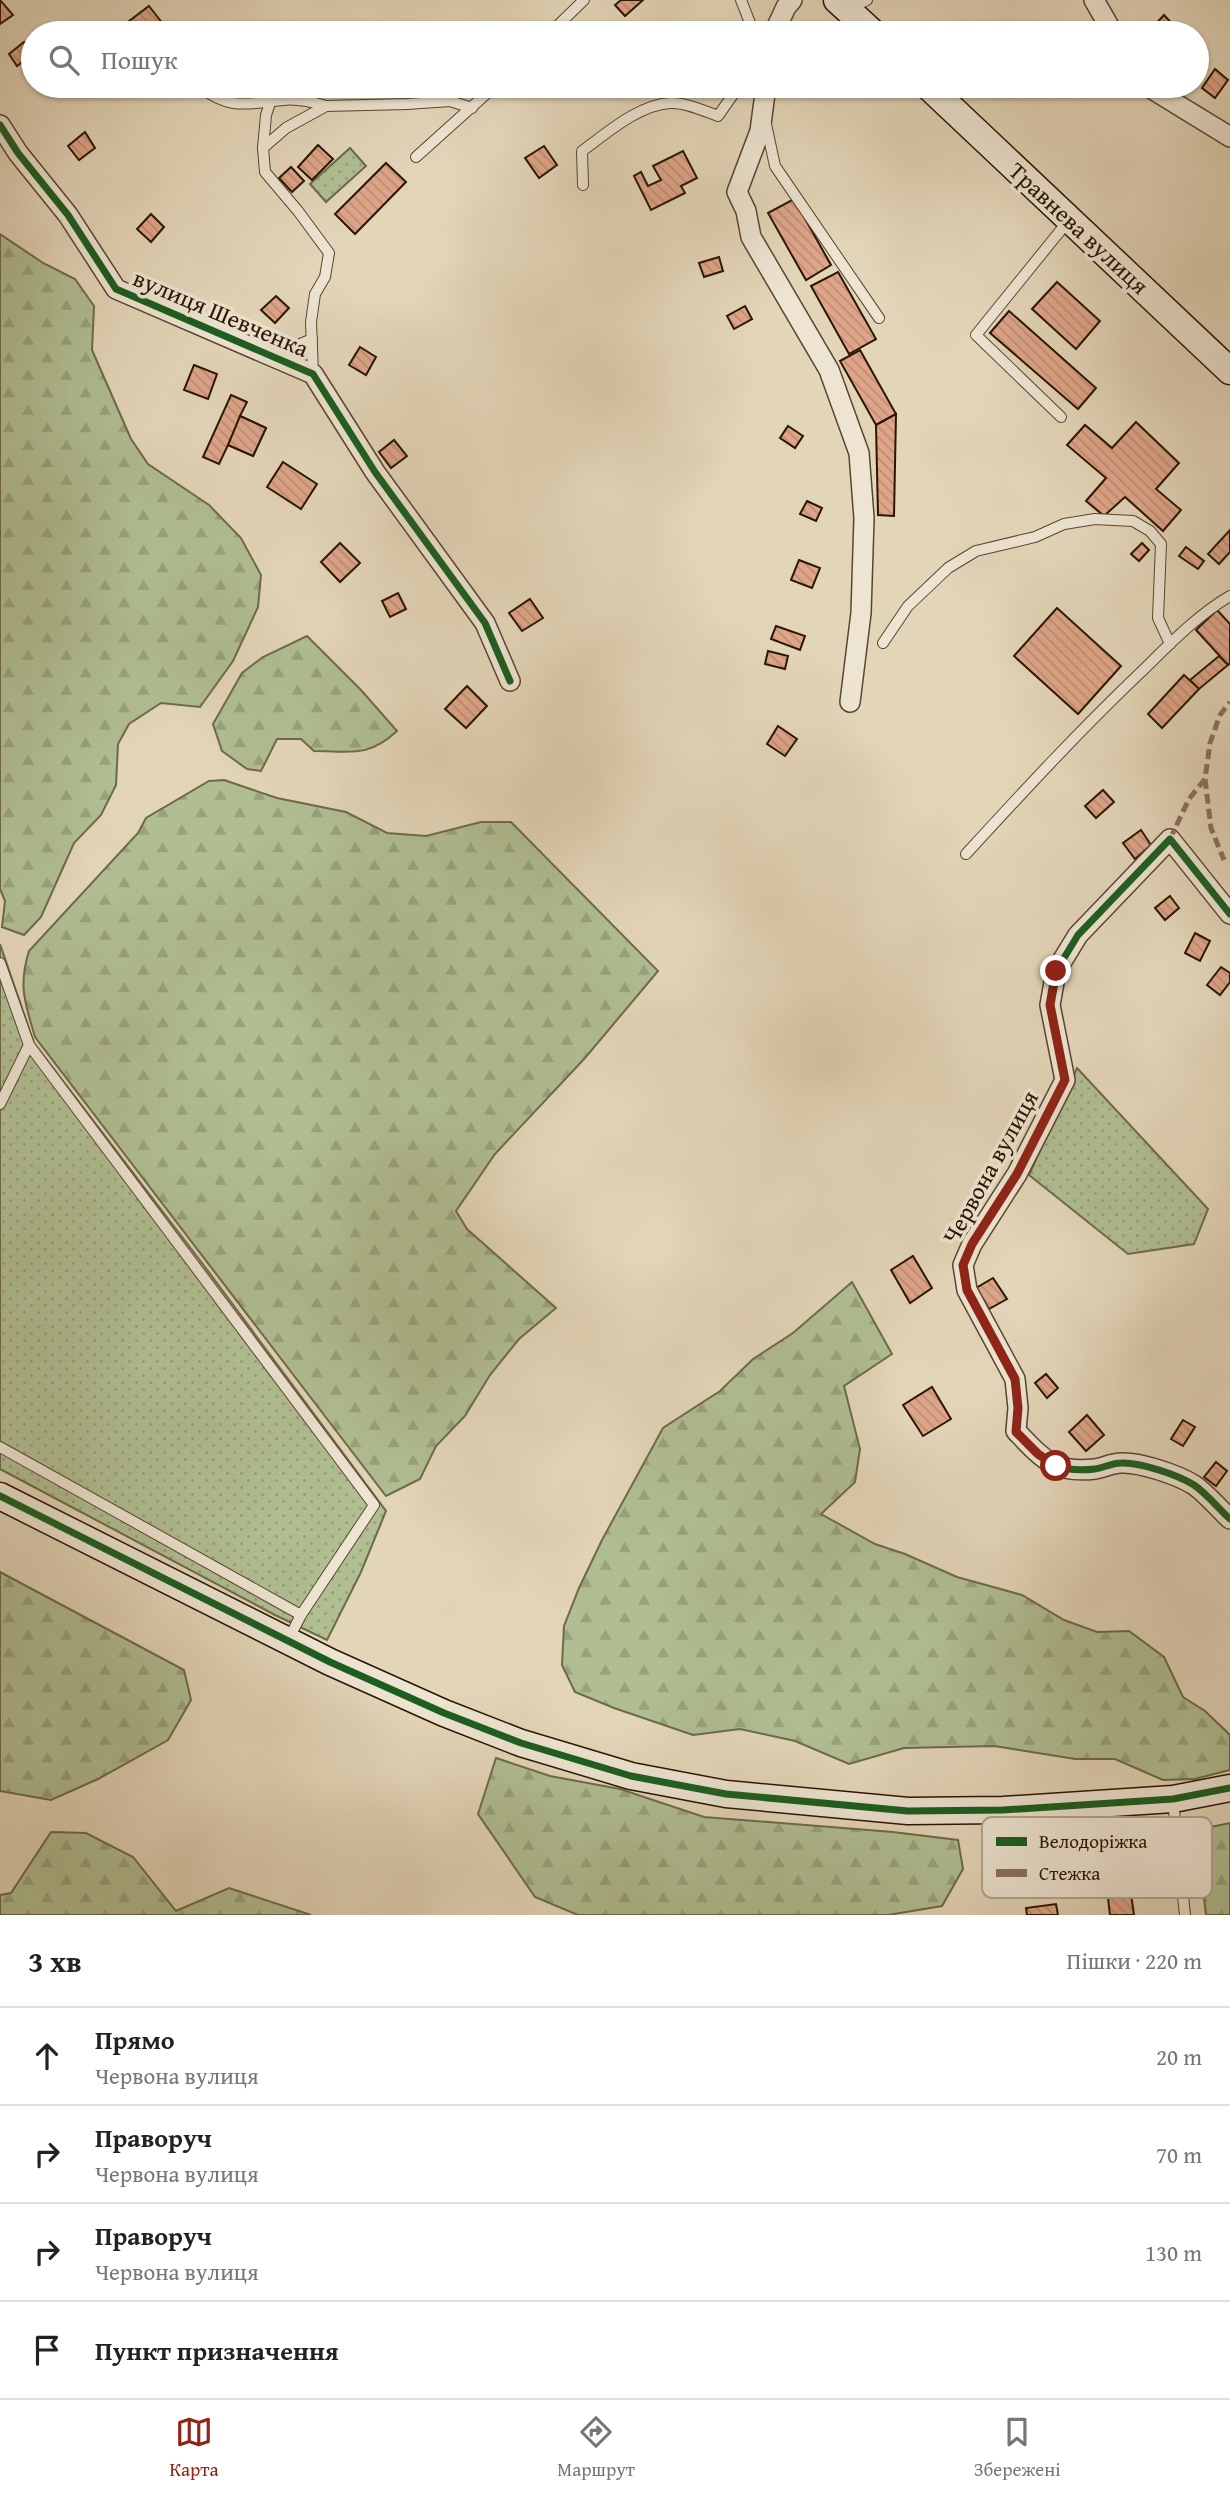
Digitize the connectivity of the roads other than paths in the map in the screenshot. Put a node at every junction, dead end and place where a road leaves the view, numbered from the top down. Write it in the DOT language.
graph roads {
  1 [pos="584,0"];
  2 [pos="741,0"];
  3 [pos="792,0"];
  4 [pos="1094,0"];
  5 [pos="851,3"];
  6 [pos="562,21"];
  7 [pos="749,21"];
  8 [pos="780,21"];
  9 [pos="864,21"];
  10 [pos="1106,21"];
  11 [pos="215,98"];
  12 [pos="482,98"];
  13 [pos="731,98"];
  14 [pos="764,98"];
  15 [pos="942,98"];
  16 [pos="1167,98"];
  17 [pos="270,103"];
  18 [pos="327,106"];
  19 [pos="472,108"];
  20 [pos="763,110"];
  21 [pos="0,125"];
  22 [pos="1230,137"];
  23 [pos="263,148"];
  24 [pos="416,157"];
  25 [pos="583,185"];
  26 [pos="1069,219"];
  27 [pos="879,318"];
  28 [pos="312,339"];
  29 [pos="271,356"];
  30 [pos="1230,371"];
  31 [pos="313,374"];
  32 [pos="1061,417"];
  33 [pos="1230,596"];
  34 [pos="883,643"];
  35 [pos="1170,644"];
  36 [pos="510,681"];
  37 [pos="850,702"];
  38 [pos="966,854"];
  39 [pos="1230,914"];
  40 [pos="0,963"];
  41 [pos="29,1045"];
  42 [pos="0,1104"];
  43 [pos="0,1447"];
  44 [pos="0,1496"];
  45 [pos="1230,1519"];
  46 [pos="301,1615"];
  47 [pos="288,1641"];
  48 [pos="1230,1788"];
  49 [pos="1173,1799"];
  50 [pos="1175,1817"];
  1 -- 6 [label="lane"];
  2 -- 7 [label="lane"];
  3 -- 8 [label="street"];
  4 -- 10 [label="street"];
  5 -- 9 [label="street"];
  11 -- 17 [label="lane"];
  12 -- 19 [label="lane"];
  13 -- 25 [label="lane"];
  14 -- 20 [label="street"];
  15 -- 26 [label="street, Травнева вулиця"];
  16 -- 22 [label="street"];
  17 -- 18 [label="lane"];
  17 -- 23 [label="lane"];
  18 -- 19 [label="lane"];
  18 -- 23 [label="lane"];
  19 -- 24 [label="lane"];
  20 -- 27 [label="lane"];
  20 -- 37 [label="street"];
  21 -- 29 [label="street, вулиця Шевченка"];
  23 -- 28 [label="lane"];
  26 -- 30 [label="street, Травнева вулиця"];
  26 -- 32 [label="lane"];
  28 -- 29 [label="lane"];
  28 -- 31 [label="lane"];
  29 -- 31 [label="street, вулиця Шевченка"];
  31 -- 36 [label="street, вулиця Шевченка"];
  33 -- 35 [label="lane"];
  34 -- 35 [label="lane"];
  35 -- 38 [label="lane"];
  39 -- 45 [label="street, Червона вулиця"];
  40 -- 41 [label="lane"];
  41 -- 42 [label="lane"];
  41 -- 46 [label="lane"];
  43 -- 46 [label="lane"];
  44 -- 47 [label="street"];
  46 -- 47 [label="lane"];
  47 -- 49 [label="street"];
  48 -- 49 [label="street"];
  49 -- 50 [label="lane"];
}
